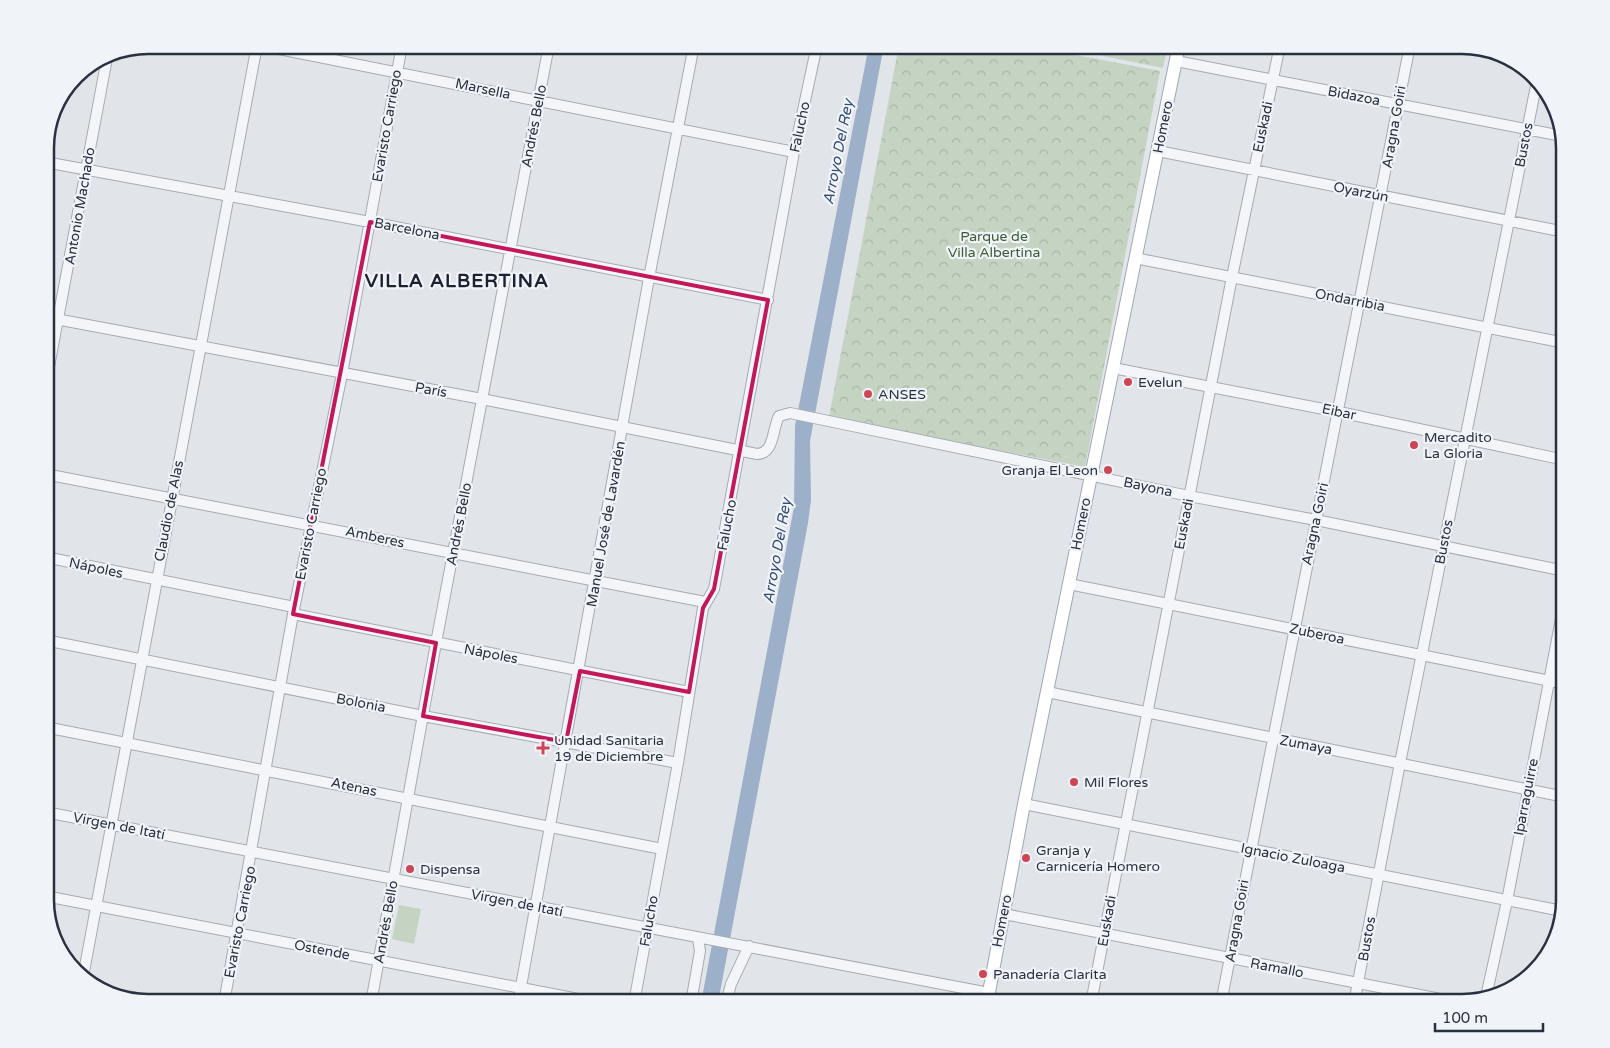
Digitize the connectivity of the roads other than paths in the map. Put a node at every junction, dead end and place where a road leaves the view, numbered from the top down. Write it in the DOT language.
graph roads {
  1 [pos="256,54"];
  2 [pos="306,54"];
  3 [pos="400,54"];
  4 [pos="547,54"];
  5 [pos="692,54"];
  6 [pos="815,54"];
  7 [pos="1177,54"];
  8 [pos="1278,54"];
  9 [pos="1408,54"];
  10 [pos="1176,61"];
  11 [pos="106,63"];
  12 [pos="397,71"];
  13 [pos="1272,81"];
  14 [pos="1535,88"];
  15 [pos="538,100"];
  16 [pos="1398,104"];
  17 [pos="679,128"];
  18 [pos="1527,129"];
  19 [pos="1555,135"];
  20 [pos="1158,151"];
  21 [pos="794,152"];
  22 [pos="54,164"];
  23 [pos="86,170"];
  24 [pos="1254,170"];
  25 [pos="228,195"];
  26 [pos="1382,196"];
  27 [pos="1509,221"];
  28 [pos="370,222"];
  29 [pos="1556,230"];
  30 [pos="511,250"];
  31 [pos="1135,258"];
  32 [pos="1232,277"];
  33 [pos="649,278"];
  34 [pos="768,300"];
  35 [pos="1360,302"];
  36 [pos="54,319"];
  37 [pos="59,320"];
  38 [pos="1486,328"];
  39 [pos="1556,341"];
  40 [pos="54,344"];
  41 [pos="200,347"];
  42 [pos="1113,368"];
  43 [pos="342,374"];
  44 [pos="1211,387"];
  45 [pos="482,399"];
  46 [pos="1339,412"];
  47 [pos="790,413"];
  48 [pos="623,427"];
  49 [pos="1464,440"];
  50 [pos="741,451"];
  51 [pos="1556,458"];
  52 [pos="1091,475"];
  53 [pos="54,476"];
  54 [pos="1189,496"];
  55 [pos="171,497"];
  56 [pos="1316,520"];
  57 [pos="310,524"];
  58 [pos="1443,546"];
  59 [pos="453,553"];
  60 [pos="54,559"];
  61 [pos="1556,569"];
  62 [pos="156,580"];
  63 [pos="596,581"];
  64 [pos="1069,584"];
  65 [pos="705,602"];
  66 [pos="1168,604"];
  67 [pos="294,610"];
  68 [pos="1294,629"];
  69 [pos="54,642"];
  70 [pos="436,643"];
  71 [pos="1556,644"];
  72 [pos="1422,656"];
  73 [pos="142,660"];
  74 [pos="580,671"];
  75 [pos="1549,680"];
  76 [pos="1556,682"];
  77 [pos="280,688"];
  78 [pos="689,692"];
  79 [pos="1047,692"];
  80 [pos="1147,713"];
  81 [pos="423,716"];
  82 [pos="54,729"];
  83 [pos="1272,739"];
  84 [pos="128,742"];
  85 [pos="566,742"];
  86 [pos="678,763"];
  87 [pos="1400,763"];
  88 [pos="267,769"];
  89 [pos="1528,790"];
  90 [pos="1556,795"];
  91 [pos="408,798"];
  92 [pos="1024,804"];
  93 [pos="54,814"];
  94 [pos="111,824"];
  95 [pos="1124,825"];
  96 [pos="549,826"];
  97 [pos="1250,848"];
  98 [pos="662,849"];
  99 [pos="253,852"];
  100 [pos="1378,875"];
  101 [pos="394,880"];
  102 [pos="54,898"];
  103 [pos="1507,902"];
  104 [pos="96,906"];
  105 [pos="536,906"];
  106 [pos="1555,910"];
  107 [pos="1004,914"];
  108 [pos="648,929"];
  109 [pos="238,934"];
  110 [pos="1105,934"];
  111 [pos="702,939"];
  112 [pos="745,945"];
  113 [pos="1230,959"];
  114 [pos="379,961"];
  115 [pos="84,969"];
  116 [pos="1358,983"];
  117 [pos="520,989"];
  118 [pos="1487,991"];
  119 [pos="226,994"];
  120 [pos="373,994"];
  121 [pos="519,994"];
  122 [pos="548,994"];
  123 [pos="636,994"];
  124 [pos="693,994"];
  125 [pos="728,994"];
  126 [pos="970,994"];
  127 [pos="989,994"];
  128 [pos="1093,994"];
  129 [pos="1224,994"];
  130 [pos="1356,994"];
  131 [pos="1415,994"];
  1 -- 25 [label="street, Claudio de Alas"];
  2 -- 12 [label="street, Marsella"];
  3 -- 12 [label="street, Evaristo Carriego"];
  4 -- 15 [label="street, Andrés Bello"];
  5 -- 17 [label="street, Manuel José de Lavardén"];
  6 -- 21 [label="street, Falucho"];
  7 -- 10 [label="main road, Homero"];
  8 -- 13 [label="street, Euskadi"];
  9 -- 16 [label="street, Aragna Goiri"];
  10 -- 13 [label="street, Bidazoa"];
  10 -- 20 [label="main road, Homero"];
  11 -- 23 [label="street, Antonio Machado"];
  12 -- 15 [label="street, Marsella"];
  12 -- 28 [label="street, Evaristo Carriego"];
  13 -- 16 [label="street, Bidazoa"];
  13 -- 24 [label="street, Euskadi"];
  14 -- 18 [label="street, Bustos"];
  15 -- 17 [label="street, Marsella"];
  15 -- 30 [label="street, Andrés Bello"];
  16 -- 18 [label="street, Bidazoa"];
  16 -- 26 [label="street, Aragna Goiri"];
  17 -- 21 [label="street, Marsella"];
  17 -- 33 [label="street, Manuel José de Lavardén"];
  18 -- 19 [label="street, Bidazoa"];
  18 -- 27 [label="street, Bustos"];
  20 -- 24 [label="street, Oyarzún"];
  20 -- 31 [label="main road, Homero"];
  21 -- 34 [label="street, Falucho"];
  22 -- 23 [label="street, Barcelona"];
  23 -- 25 [label="street, Barcelona"];
  23 -- 37 [label="street, Antonio Machado"];
  24 -- 26 [label="street, Oyarzún"];
  24 -- 32 [label="street, Euskadi"];
  25 -- 28 [label="street, Barcelona"];
  25 -- 41 [label="street, Claudio de Alas"];
  26 -- 27 [label="street, Oyarzún"];
  26 -- 35 [label="street, Aragna Goiri"];
  27 -- 29 [label="street, Oyarzún"];
  27 -- 38 [label="street, Bustos"];
  28 -- 30 [label="street, Barcelona"];
  28 -- 43 [label="street, Evaristo Carriego"];
  30 -- 33 [label="street, Barcelona"];
  30 -- 45 [label="street, Andrés Bello"];
  31 -- 32 [label="street, Ondarribia"];
  31 -- 42 [label="main road, Homero"];
  32 -- 35 [label="street, Ondarribia"];
  32 -- 44 [label="street, Euskadi"];
  33 -- 34 [label="street, Barcelona"];
  33 -- 48 [label="street, Manuel José de Lavardén"];
  34 -- 50 [label="street, Falucho"];
  35 -- 38 [label="street, Ondarribia"];
  35 -- 46 [label="street, Aragna Goiri"];
  36 -- 37 [label="street, París"];
  37 -- 40 [label="street, Antonio Machado"];
  37 -- 41 [label="street, París"];
  38 -- 39 [label="street, Ondarribia"];
  38 -- 49 [label="street, Bustos"];
  41 -- 43 [label="street, París"];
  41 -- 55 [label="street, Claudio de Alas"];
  42 -- 44 [label="street, Eibar"];
  42 -- 52 [label="main road, Homero"];
  43 -- 45 [label="street, París"];
  43 -- 57 [label="street, Evaristo Carriego"];
  44 -- 46 [label="street, Eibar"];
  44 -- 54 [label="street, Euskadi"];
  45 -- 48 [label="street, París"];
  45 -- 59 [label="street, Andrés Bello"];
  46 -- 49 [label="street, Eibar"];
  46 -- 56 [label="street, Aragna Goiri"];
  47 -- 50 [label="street, París"];
  47 -- 52 [label="street, Bayona"];
  48 -- 50 [label="street, París"];
  48 -- 63 [label="street, Manuel José de Lavardén"];
  49 -- 51 [label="street, Eibar"];
  49 -- 58 [label="street, Bustos"];
  50 -- 65 [label="street, Falucho"];
  52 -- 54 [label="street, Bayona"];
  52 -- 64 [label="main road, Homero"];
  53 -- 55 [label="street, Amberes"];
  54 -- 56 [label="street, Bayona"];
  54 -- 66 [label="street, Euskadi"];
  55 -- 57 [label="street, Amberes"];
  55 -- 62 [label="street, Claudio de Alas"];
  56 -- 58 [label="street, Bayona"];
  56 -- 68 [label="street, Aragna Goiri"];
  57 -- 59 [label="street, Amberes"];
  57 -- 67 [label="street, Evaristo Carriego"];
  58 -- 61 [label="street, Bayona"];
  58 -- 72 [label="street, Bustos"];
  59 -- 63 [label="street, Amberes"];
  59 -- 70 [label="street, Andrés Bello"];
  60 -- 62 [label="street, Nápoles"];
  62 -- 67 [label="street, Nápoles"];
  62 -- 73 [label="street, Claudio de Alas"];
  63 -- 65 [label="street, Amberes"];
  63 -- 74 [label="street, Manuel José de Lavardén"];
  64 -- 66 [label="street, Zuberoa"];
  64 -- 79 [label="main road, Homero"];
  65 -- 78 [label="street, Falucho"];
  66 -- 68 [label="street, Zuberoa"];
  66 -- 80 [label="street, Euskadi"];
  67 -- 70 [label="street, Nápoles"];
  67 -- 77 [label="street, Evaristo Carriego"];
  68 -- 72 [label="street, Zuberoa"];
  68 -- 83 [label="street, Aragna Goiri"];
  69 -- 73 [label="street, Bolonia"];
  70 -- 74 [label="street, Nápoles"];
  70 -- 81 [label="street, Andrés Bello"];
  71 -- 75 [label="street, Iparraguirre"];
  72 -- 75 [label="street, Zuberoa"];
  72 -- 87 [label="street, Bustos"];
  73 -- 77 [label="street, Bolonia"];
  73 -- 84 [label="street, Claudio de Alas"];
  74 -- 78 [label="street, Nápoles"];
  74 -- 85 [label="street, Manuel José de Lavardén"];
  75 -- 76 [label="street, Zuberoa"];
  75 -- 89 [label="street, Iparraguirre"];
  77 -- 81 [label="street, Bolonia"];
  77 -- 88 [label="street, Evaristo Carriego"];
  78 -- 86 [label="street, Falucho"];
  79 -- 80 [label="street, Zumaya"];
  79 -- 92 [label="main road, Homero"];
  80 -- 83 [label="street, Zumaya"];
  80 -- 95 [label="street, Euskadi"];
  81 -- 85 [label="street, Bolonia"];
  81 -- 91 [label="street, Andrés Bello"];
  82 -- 84 [label="street, Atenas"];
  83 -- 87 [label="street, Zumaya"];
  83 -- 97 [label="street, Aragna Goiri"];
  84 -- 88 [label="street, Atenas"];
  84 -- 94 [label="street, Claudio de Alas"];
  85 -- 86 [label="street, Bolonia"];
  85 -- 96 [label="street, Manuel José de Lavardén"];
  86 -- 98 [label="street, Falucho"];
  87 -- 89 [label="street, Zumaya"];
  87 -- 100 [label="street, Bustos"];
  88 -- 91 [label="street, Atenas"];
  88 -- 99 [label="street, Evaristo Carriego"];
  89 -- 90 [label="street, Zumaya"];
  89 -- 103 [label="street, Iparraguirre"];
  91 -- 96 [label="street, Atenas"];
  91 -- 101 [label="street, Andrés Bello"];
  92 -- 95 [label="street, Ignacio Zuloaga"];
  92 -- 107 [label="main road, Homero"];
  93 -- 94 [label="street, Virgen de Itatí"];
  94 -- 99 [label="street, Virgen de Itatí"];
  94 -- 104 [label="street, Claudio de Alas"];
  95 -- 97 [label="street, Ignacio Zuloaga"];
  95 -- 110 [label="street, Euskadi"];
  96 -- 98 [label="street, Atenas"];
  96 -- 105 [label="street, Manuel José de Lavardén"];
  97 -- 100 [label="street, Ignacio Zuloaga"];
  97 -- 113 [label="street, Aragna Goiri"];
  98 -- 108 [label="street, Falucho"];
  99 -- 101 [label="street, Virgen de Itatí"];
  99 -- 109 [label="street, Evaristo Carriego"];
  100 -- 103 [label="street, Ignacio Zuloaga"];
  100 -- 116 [label="street, Bustos"];
  101 -- 105 [label="street, Virgen de Itatí"];
  101 -- 114 [label="street, Andrés Bello"];
  102 -- 104 [label="street, Ostende"];
  103 -- 106 [label="street, Ignacio Zuloaga"];
  103 -- 118 [label="street, Iparraguirre"];
  104 -- 109 [label="street, Ostende"];
  104 -- 115 [label="street, Claudio de Alas"];
  105 -- 108 [label="street, Virgen de Itatí"];
  105 -- 117 [label="street, Manuel José de Lavardén"];
  107 -- 110 [label="street, Ramallo"];
  107 -- 127 [label="main road, Homero"];
  108 -- 111 [label="street, Virgen de Itatí"];
  108 -- 123 [label="street, Falucho"];
  109 -- 114 [label="street, Ostende"];
  109 -- 119 [label="street, Evaristo Carriego"];
  110 -- 113 [label="street, Ramallo"];
  110 -- 128 [label="street, Euskadi"];
  111 -- 112 [label="street, Virgen de Itatí"];
  111 -- 124 [label="street"];
  112 -- 125 [label="street"];
  112 -- 126 [label="street, Virgen de Itatí"];
  113 -- 116 [label="street, Ramallo"];
  113 -- 129 [label="street, Aragna Goiri"];
  114 -- 117 [label="street, Ostende"];
  114 -- 120 [label="street, Andrés Bello"];
  116 -- 130 [label="street, Bustos"];
  116 -- 131 [label="street, Ramallo"];
  117 -- 121 [label="street, Manuel José de Lavardén"];
  117 -- 122 [label="street, Ostende"];
}
